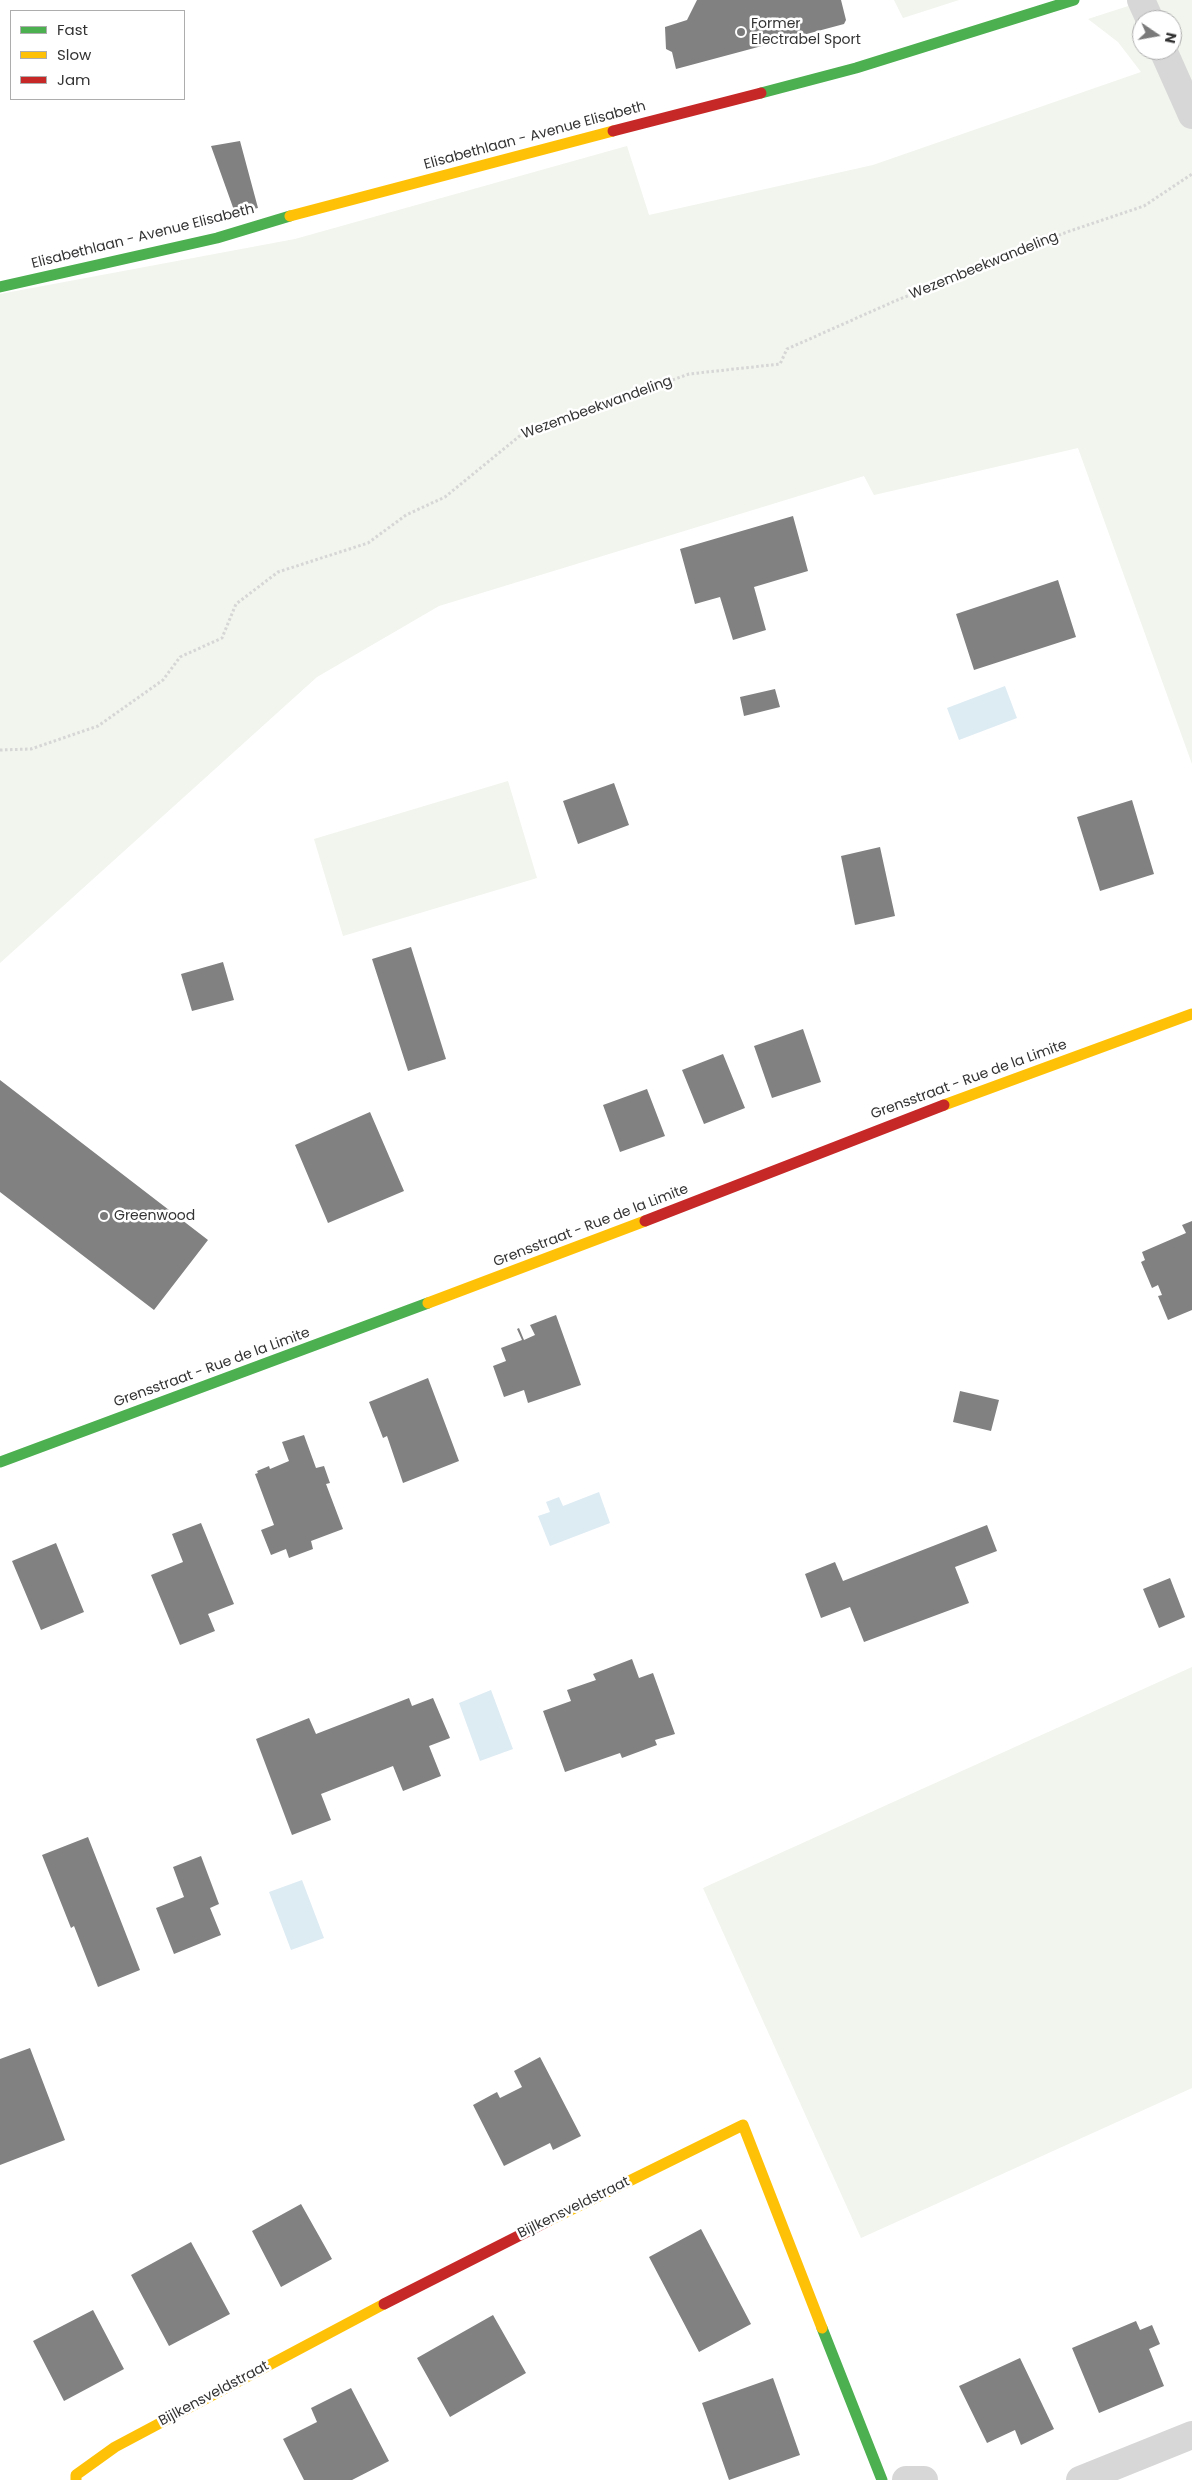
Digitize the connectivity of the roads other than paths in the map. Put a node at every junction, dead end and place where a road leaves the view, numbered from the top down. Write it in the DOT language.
graph roads {
  1 [pos="1074,0"];
  2 [pos="1167,60"];
  3 [pos="1192,115"];
  4 [pos="0,287"];
  5 [pos="1192,1014"];
  6 [pos="0,1462"];
  7 [pos="1192,2435"];
  8 [pos="76,2480"];
  9 [pos="882,2480"];
  10 [pos="906,2480"];
  11 [pos="924,2480"];
  12 [pos="1080,2480"];
  1 -- 4 [label="street, Elisabethlaan - Avenue Elisabeth"];
  2 -- 3 [label="street"];
  5 -- 6 [label="street, Grensstraat - Rue de la Limite"];
  7 -- 12 [label="street"];
  8 -- 9 [label="street, Bijlkensveldstraat"];
  10 -- 11 [label="street"];
}
